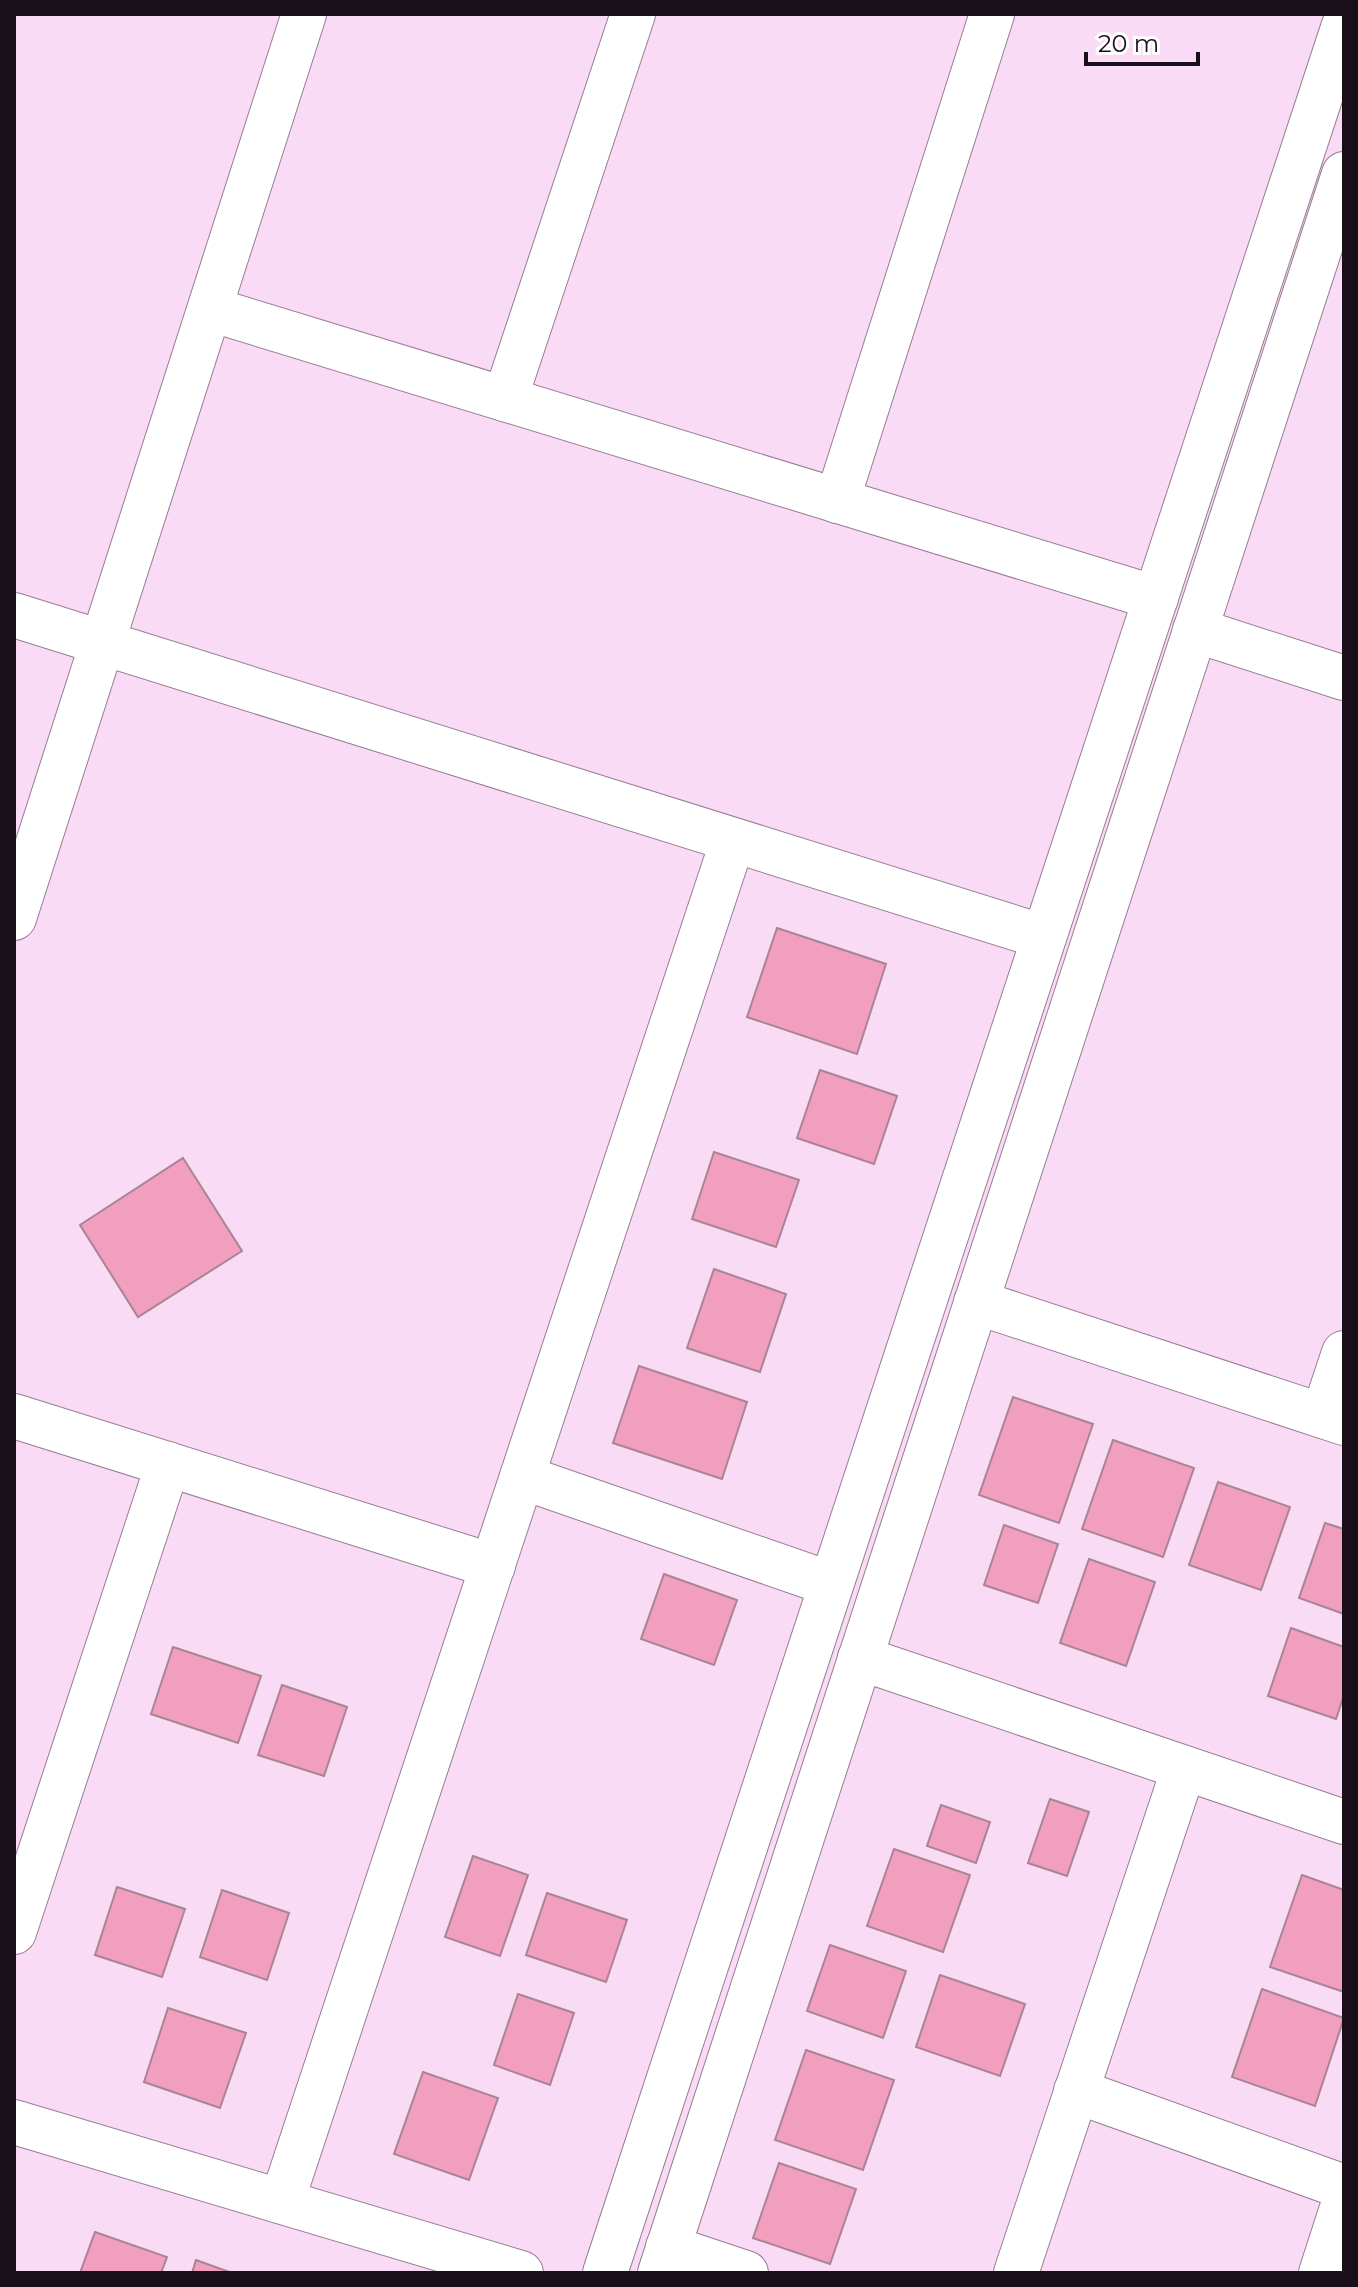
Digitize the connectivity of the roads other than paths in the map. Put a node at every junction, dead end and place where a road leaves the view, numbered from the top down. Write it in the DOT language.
graph roads {
  1 [pos="304,14"];
  2 [pos="633,14"];
  3 [pos="992,14"];
  4 [pos="1344,25"];
  5 [pos="1337,68"];
  6 [pos="1344,174"];
  7 [pos="210,309"];
  8 [pos="505,399"];
  9 [pos="837,501"];
  10 [pos="1156,598"];
  11 [pos="14,615"];
  12 [pos="1195,630"];
  13 [pos="102,643"];
  14 [pos="1344,678"];
  15 [pos="1102,763"];
  16 [pos="1147,779"];
  17 [pos="733,840"];
  18 [pos="14,918"];
  19 [pos="1044,937"];
  20 [pos="976,1302"];
  21 [pos="1344,1353"];
  22 [pos="14,1416"];
  23 [pos="1333,1420"];
  24 [pos="168,1464"];
  25 [pos="522,1477"];
  26 [pos="493,1566"];
  27 [pos="831,1584"];
  28 [pos="860,1658"];
  29 [pos="1184,1768"];
  30 [pos="1344,1822"];
  31 [pos="14,1932"];
  32 [pos="1076,2091"];
  33 [pos="660,2105"];
  34 [pos="710,2117"];
  35 [pos="14,2122"];
  36 [pos="1344,2187"];
  37 [pos="282,2201"];
  38 [pos="1344,2202"];
  39 [pos="664,2260"];
  40 [pos="521,2273"];
  41 [pos="605,2273"];
  42 [pos="746,2273"];
  43 [pos="1016,2273"];
  44 [pos="1321,2273"];
  1 -- 7 [label="street"];
  2 -- 8 [label="street"];
  3 -- 9 [label="street"];
  4 -- 5 [label="street"];
  5 -- 10 [label="street"];
  6 -- 12 [label="street"];
  7 -- 8 [label="street"];
  7 -- 13 [label="street"];
  8 -- 9 [label="street"];
  9 -- 10 [label="street"];
  10 -- 15 [label="street"];
  11 -- 13 [label="street"];
  12 -- 14 [label="street"];
  12 -- 16 [label="street"];
  13 -- 17 [label="street"];
  13 -- 18 [label="street"];
  15 -- 16 [label="street"];
  15 -- 19 [label="street"];
  16 -- 20 [label="street"];
  17 -- 19 [label="street"];
  17 -- 25 [label="street"];
  19 -- 27 [label="street"];
  20 -- 23 [label="street"];
  20 -- 28 [label="street"];
  21 -- 23 [label="street"];
  22 -- 24 [label="street"];
  24 -- 26 [label="street"];
  24 -- 31 [label="street"];
  25 -- 26 [label="street"];
  25 -- 27 [label="street"];
  26 -- 37 [label="street"];
  27 -- 33 [label="street"];
  28 -- 29 [label="street"];
  28 -- 34 [label="street"];
  29 -- 30 [label="street"];
  29 -- 32 [label="street"];
  32 -- 36 [label="street"];
  32 -- 43 [label="street"];
  33 -- 34 [label="street"];
  33 -- 41 [label="street"];
  34 -- 39 [label="street"];
  35 -- 37 [label="street"];
  37 -- 40 [label="street"];
  38 -- 44 [label="street"];
  39 -- 42 [label="street"];
}
